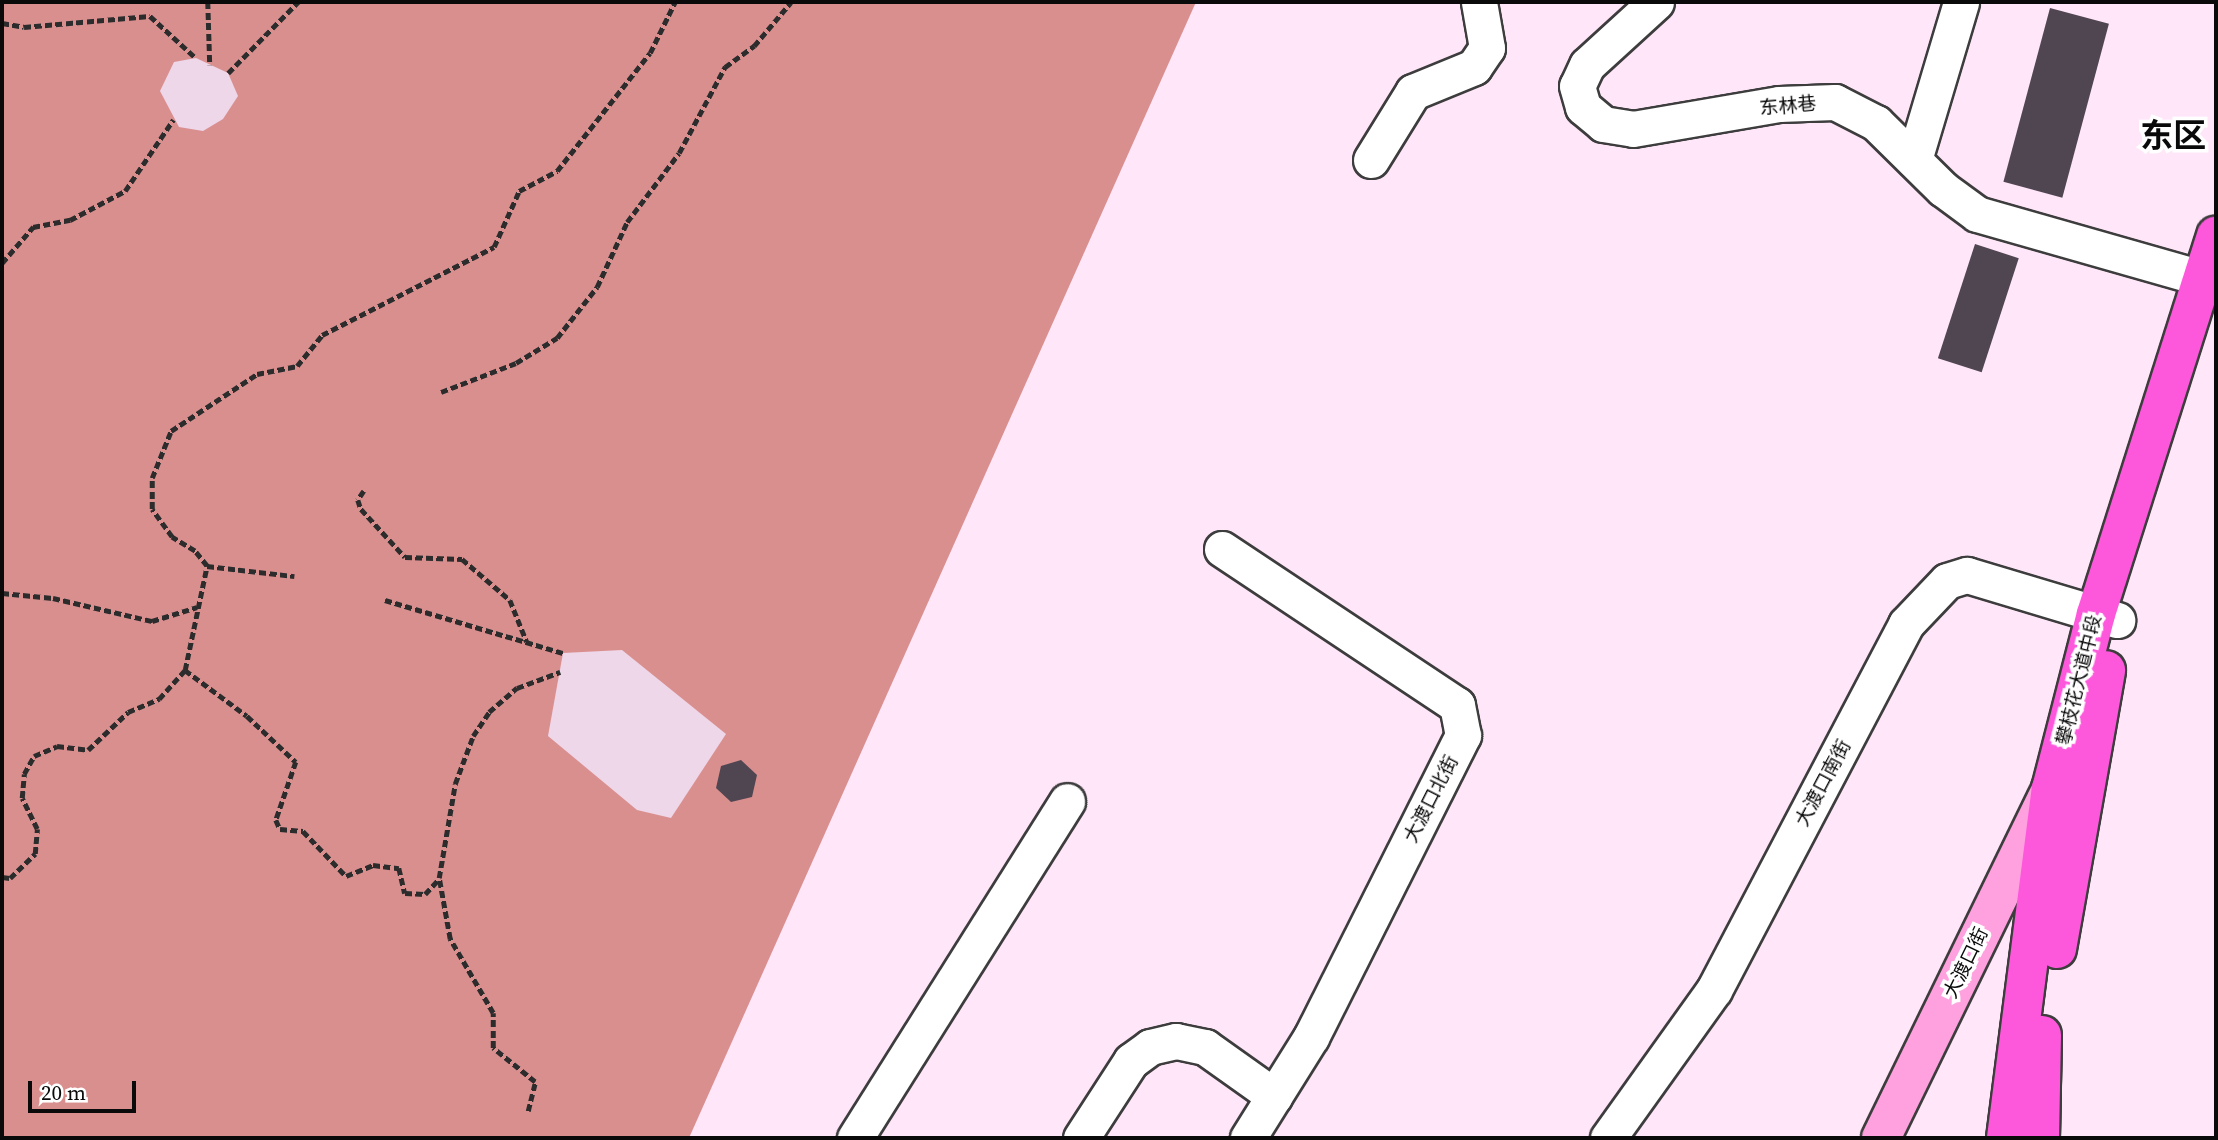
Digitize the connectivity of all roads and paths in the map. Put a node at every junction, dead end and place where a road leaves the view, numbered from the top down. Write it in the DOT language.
graph roads {
  1 [pos="208,2"];
  2 [pos="298,2"];
  3 [pos="675,2"];
  4 [pos="791,2"];
  5 [pos="1479,2"];
  6 [pos="1656,2"];
  7 [pos="1961,2"];
  8 [pos="2,23"];
  9 [pos="196,58"];
  10 [pos="210,65"];
  11 [pos="228,73"];
  12 [pos="173,120"];
  13 [pos="1371,160"];
  14 [pos="1914,160"];
  15 [pos="2216,236"];
  16 [pos="2,263"];
  17 [pos="2211,282"];
  18 [pos="441,391"];
  19 [pos="364,491"];
  20 [pos="1222,549"];
  21 [pos="207,566"];
  22 [pos="294,576"];
  23 [pos="2,593"];
  24 [pos="385,600"];
  25 [pos="198,606"];
  26 [pos="2106,617"];
  27 [pos="527,642"];
  28 [pos="563,653"];
  29 [pos="185,670"];
  30 [pos="560,672"];
  31 [pos="2051,789"];
  32 [pos="1067,801"];
  33 [pos="2,877"];
  34 [pos="439,878"];
  35 [pos="1274,1096"];
  36 [pos="528,1111"];
  37 [pos="855,1138"];
  38 [pos="1081,1138"];
  39 [pos="1248,1138"];
  40 [pos="1608,1138"];
  41 [pos="1881,1138"];
  42 [pos="2006,1138"];
  43 [pos="2040,1138"];
  1 -- 10 [label="path"];
  2 -- 11 [label="path"];
  3 -- 21 [label="path"];
  4 -- 18 [label="path"];
  5 -- 13 [label="street"];
  6 -- 14 [label="street, 东林巷"];
  7 -- 14 [label="street"];
  8 -- 9 [label="path"];
  12 -- 16 [label="path"];
  14 -- 17 [label="street, 东林巷"];
  15 -- 17 [label="main road, 攀枝花大道中段"];
  17 -- 26 [label="main road, 攀枝花大道中段"];
  19 -- 27 [label="path"];
  20 -- 35 [label="street, 大渡口北街"];
  21 -- 22 [label="path"];
  21 -- 25 [label="path"];
  23 -- 25 [label="path"];
  24 -- 27 [label="path"];
  25 -- 29 [label="path"];
  26 -- 31 [label="main road, 攀枝花大道中段"];
  26 -- 40 [label="street, 大渡口南街"];
  26 -- 43 [label="main road, 攀枝花大道中段"];
  27 -- 28 [label="path"];
  29 -- 33 [label="path"];
  29 -- 34 [label="path"];
  30 -- 34 [label="path"];
  31 -- 41 [label="street, 大渡口街"];
  31 -- 42 [label="main road, 攀枝花大道中段"];
  32 -- 37 [label="street"];
  34 -- 36 [label="path"];
  35 -- 38 [label="street"];
  35 -- 39 [label="street, 大渡口北街"];
}
